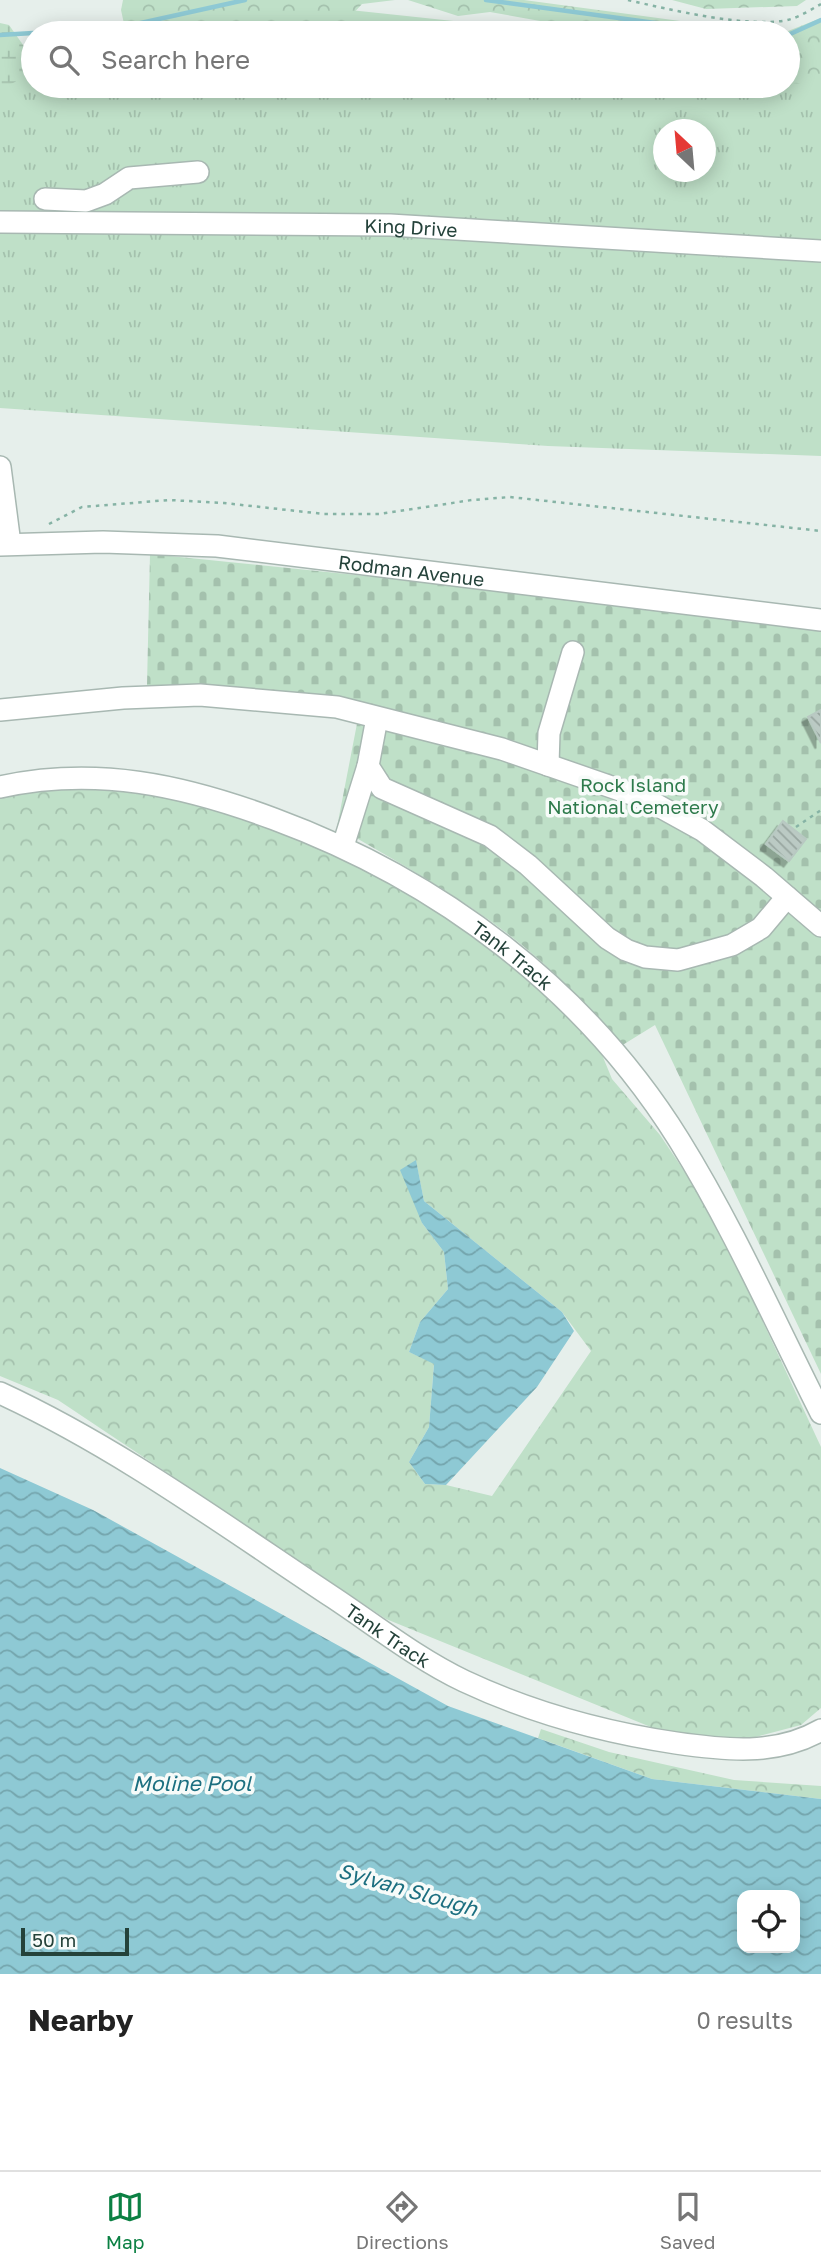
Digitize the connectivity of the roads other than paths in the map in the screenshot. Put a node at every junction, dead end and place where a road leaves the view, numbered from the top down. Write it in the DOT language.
graph roads {
  1 [pos="198,172"];
  2 [pos="45,198"];
  3 [pos="0,222"];
  4 [pos="821,251"];
  5 [pos="0,467"];
  6 [pos="5,545"];
  7 [pos="821,620"];
  8 [pos="573,652"];
  9 [pos="0,710"];
  10 [pos="377,718"];
  11 [pos="548,765"];
  12 [pos="368,766"];
  13 [pos="0,788"];
  14 [pos="343,846"];
  15 [pos="787,897"];
  16 [pos="821,926"];
  17 [pos="0,1393"];
  18 [pos="821,1413"];
  19 [pos="821,1730"];
  1 -- 2 [label="street"];
  3 -- 4 [label="street, King Drive"];
  5 -- 6 [label="street"];
  6 -- 7 [label="street, Rodman Avenue"];
  8 -- 11 [label="street"];
  9 -- 10 [label="street"];
  10 -- 11 [label="street"];
  10 -- 12 [label="street"];
  11 -- 15 [label="street"];
  12 -- 14 [label="street"];
  12 -- 15 [label="street"];
  13 -- 14 [label="street, Tank Track"];
  14 -- 18 [label="street, Tank Track"];
  15 -- 16 [label="street"];
  17 -- 19 [label="street, Tank Track"];
}
